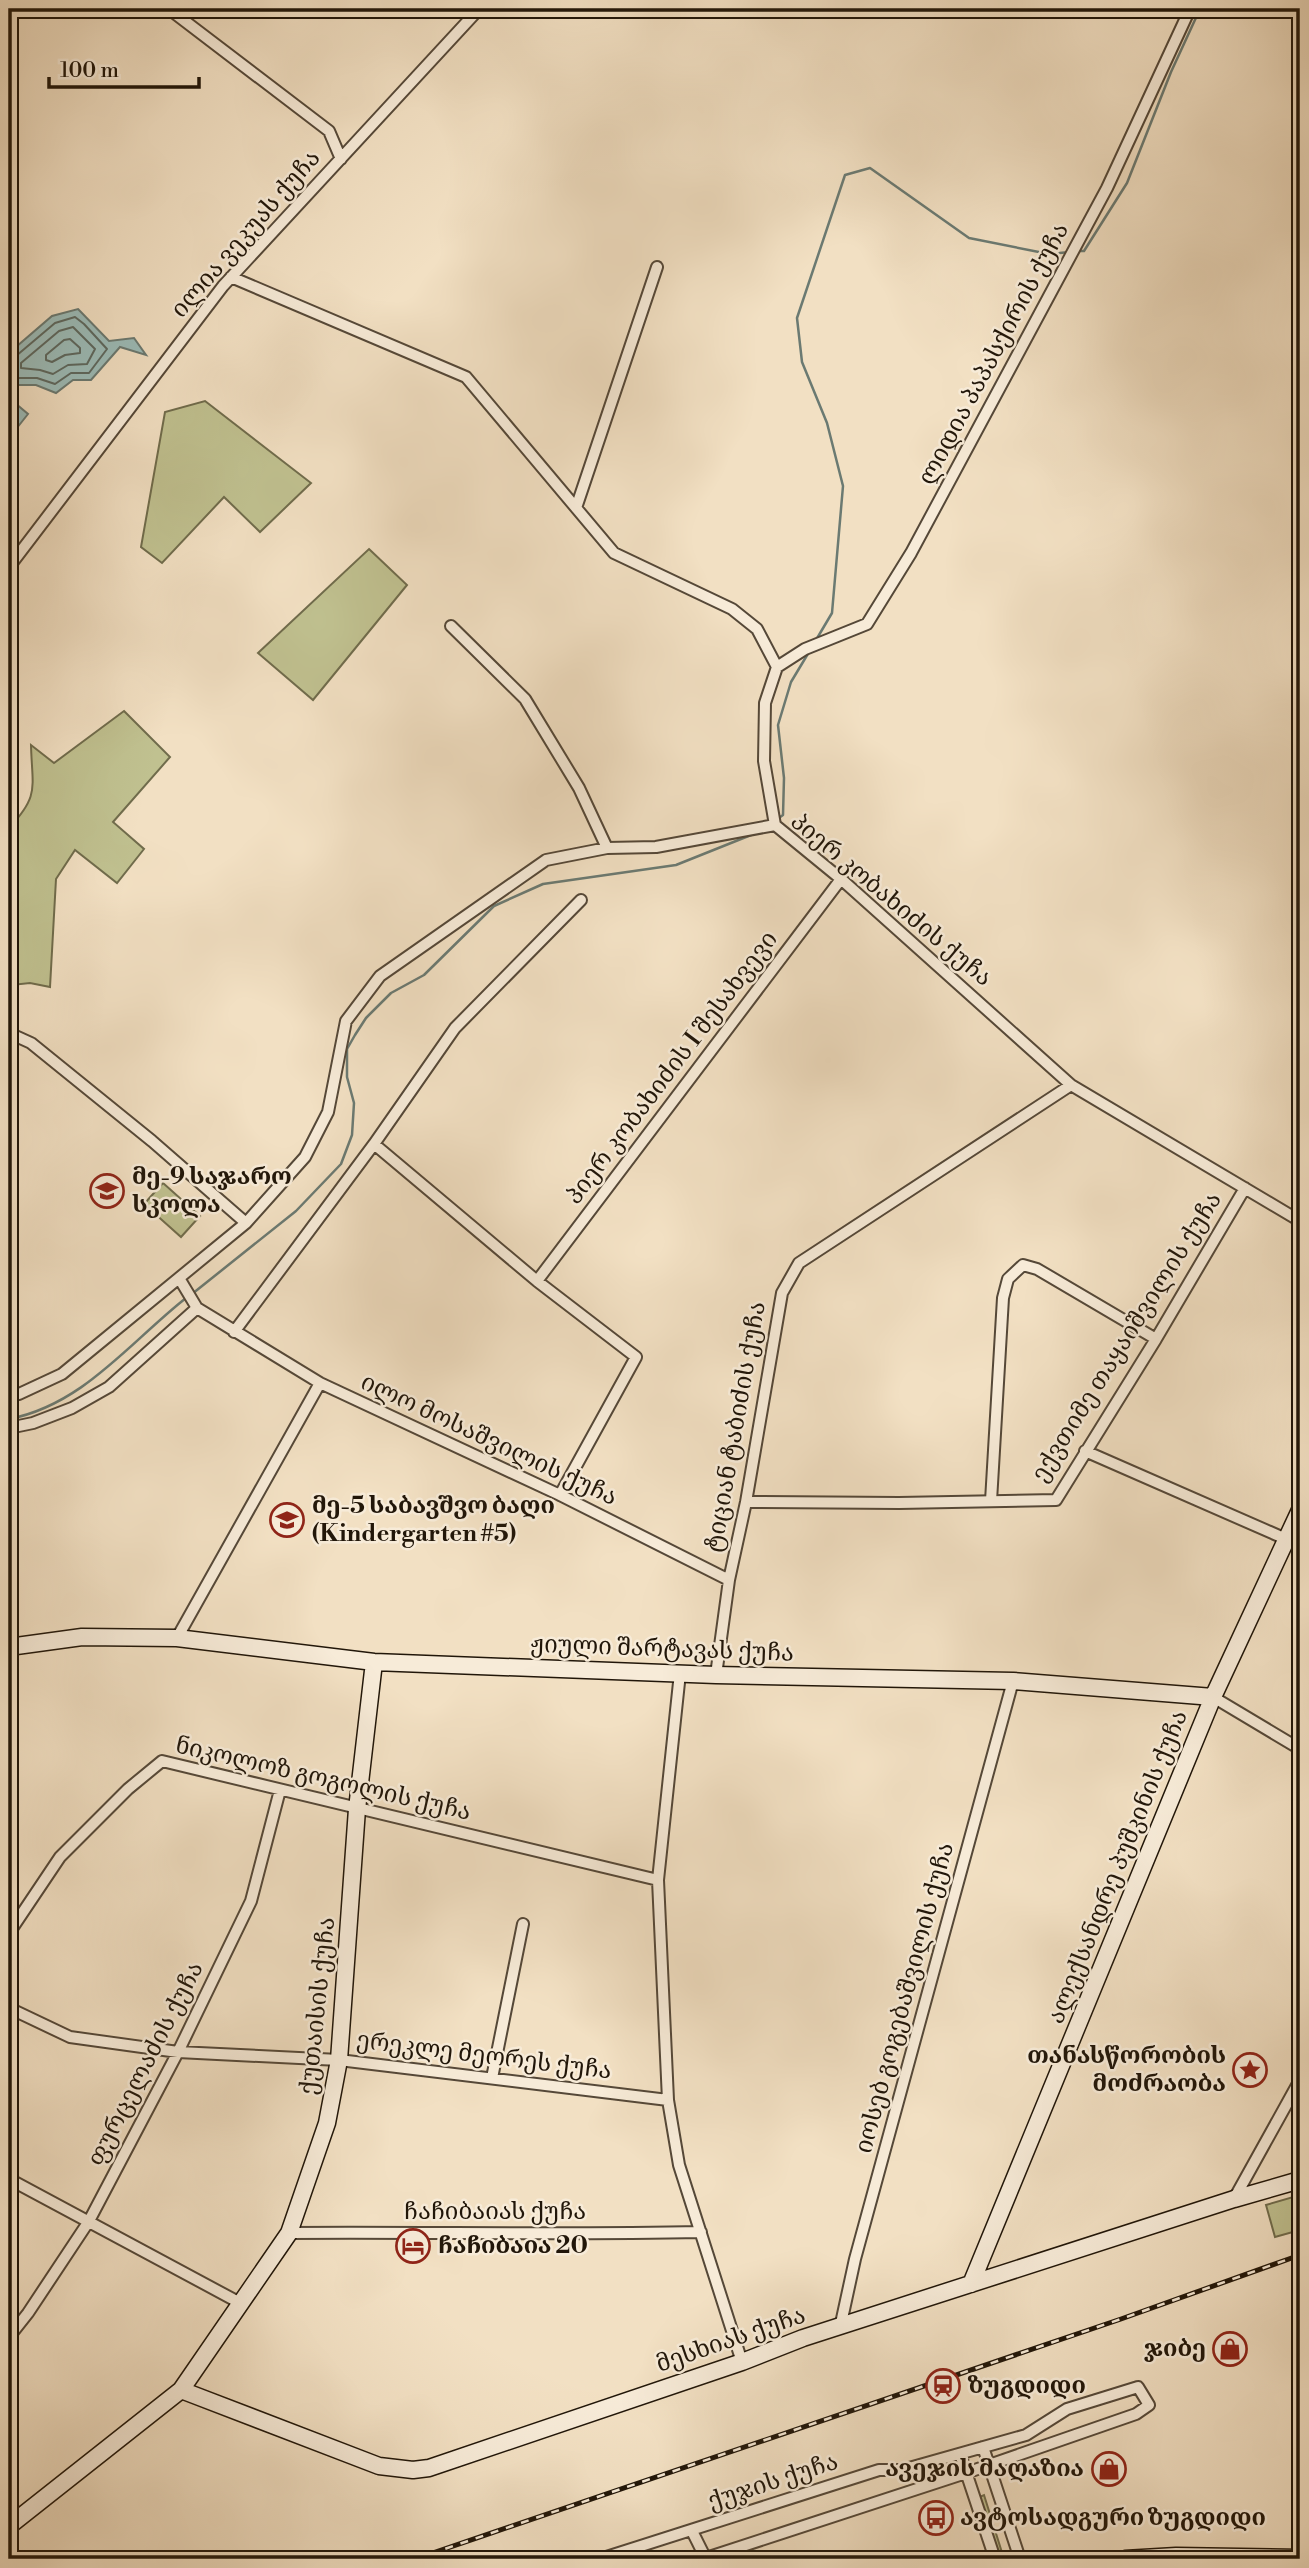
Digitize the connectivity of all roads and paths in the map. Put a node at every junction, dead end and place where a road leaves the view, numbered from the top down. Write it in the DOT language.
graph roads {
  1 [pos="169,9"];
  2 [pos="479,9"];
  3 [pos="1190,9"];
  4 [pos="341,159"];
  5 [pos="657,267"];
  6 [pos="231,277"];
  7 [pos="576,508"];
  8 [pos="9,567"];
  9 [pos="451,626"];
  10 [pos="778,667"];
  11 [pos="775,825"];
  12 [pos="607,848"];
  13 [pos="841,879"];
  14 [pos="581,900"];
  15 [pos="9,1033"];
  16 [pos="1071,1085"];
  17 [pos="374,1144"];
  18 [pos="1245,1188"];
  19 [pos="1300,1221"];
  20 [pos="246,1223"];
  21 [pos="179,1278"];
  22 [pos="537,1281"];
  23 [pos="196,1306"];
  24 [pos="234,1332"];
  25 [pos="1156,1339"];
  26 [pos="320,1383"];
  27 [pos="9,1395"];
  28 [pos="9,1428"];
  29 [pos="1085,1451"];
  30 [pos="560,1495"];
  31 [pos="991,1501"];
  32 [pos="746,1502"];
  33 [pos="1299,1516"];
  34 [pos="1286,1539"];
  35 [pos="729,1580"];
  36 [pos="177,1638"];
  37 [pos="9,1647"];
  38 [pos="374,1662"];
  39 [pos="680,1674"];
  40 [pos="716,1675"];
  41 [pos="1013,1681"];
  42 [pos="1213,1697"];
  43 [pos="1300,1749"];
  44 [pos="280,1790"];
  45 [pos="357,1809"];
  46 [pos="658,1880"];
  47 [pos="523,1924"];
  48 [pos="9,1933"];
  49 [pos="9,2008"];
  50 [pos="178,2052"];
  51 [pos="340,2060"];
  52 [pos="492,2078"];
  53 [pos="1300,2080"];
  54 [pos="668,2100"];
  55 [pos="9,2179"];
  56 [pos="1300,2180"];
  57 [pos="1234,2199"];
  58 [pos="89,2221"];
  59 [pos="701,2232"];
  60 [pos="289,2233"];
  61 [pos="971,2284"];
  62 [pos="242,2304"];
  63 [pos="840,2328"];
  64 [pos="9,2337"];
  65 [pos="742,2362"];
  66 [pos="181,2390"];
  67 [pos="984,2446"];
  68 [pos="960,2454"];
  69 [pos="989,2465"];
  70 [pos="966,2473"];
  71 [pos="9,2526"];
  72 [pos="692,2531"];
  73 [pos="1300,2558"];
  74 [pos="600,2559"];
  75 [pos="705,2559"];
  76 [pos="995,2559"];
  77 [pos="1020,2559"];
  78 [pos="1125,2559"];
  1 -- 4 [label="street"];
  2 -- 4 [label="street, ილია ვეკუას ქუჩა"];
  3 -- 10 [label="street, ლიდია პაპასქირის ქუჩა"];
  4 -- 6 [label="street, ილია ვეკუას ქუჩა"];
  5 -- 7 [label="street"];
  6 -- 7 [label="street"];
  6 -- 8 [label="street, ილია ვეკუას ქუჩა"];
  7 -- 10 [label="street"];
  9 -- 12 [label="street"];
  10 -- 11 [label="street"];
  11 -- 12 [label="street, პიერ კობახიძის ქუჩა"];
  11 -- 13 [label="street, პიერ კობახიძის ქუჩა"];
  12 -- 20 [label="street, პიერ კობახიძის ქუჩა"];
  13 -- 16 [label="street, პიერ კობახიძის ქუჩა"];
  13 -- 22 [label="street, პიერ კობახიძის I შესახვევი"];
  14 -- 17 [label="street"];
  15 -- 20 [label="street"];
  16 -- 18 [label="street, პიერ კობახიძის ქუჩა"];
  16 -- 32 [label="street, ტიციან ტაბიძის ქუჩა"];
  17 -- 22 [label="street"];
  17 -- 24 [label="street"];
  18 -- 19 [label="street, პიერ კობახიძის ქუჩა"];
  18 -- 25 [label="street, ექვთიმე თაყაიშვილის ქუჩა"];
  20 -- 21 [label="street, პიერ კობახიძის ქუჩა"];
  21 -- 23 [label="street"];
  21 -- 27 [label="street, პიერ კობახიძის ქუჩა"];
  22 -- 30 [label="street"];
  23 -- 24 [label="street, ილო მოსაშვილის ქუჩა"];
  23 -- 28 [label="street"];
  24 -- 26 [label="street, ილო მოსაშვილის ქუჩა"];
  25 -- 29 [label="street, ექვთიმე თაყაიშვილის ქუჩა"];
  25 -- 31 [label="street"];
  26 -- 30 [label="street, ილო მოსაშვილის ქუჩა"];
  26 -- 36 [label="street"];
  29 -- 31 [label="street, ექვთიმე თაყაიშვილის ქუჩა"];
  29 -- 34 [label="street"];
  30 -- 35 [label="street, ილო მოსაშვილის ქუჩა"];
  31 -- 32 [label="street, ექვთიმე თაყაიშვილის ქუჩა"];
  32 -- 35 [label="street, ტიციან ტაბიძის ქუჩა"];
  33 -- 34 [label="street, ალექსანდრე პუშკინის ქუჩა"];
  34 -- 42 [label="street, ალექსანდრე პუშკინის ქუჩა"];
  35 -- 40 [label="street, ტიციან ტაბიძის ქუჩა"];
  36 -- 37 [label="street, ჟიული შარტავას ქუჩა"];
  36 -- 38 [label="street, ჟიული შარტავას ქუჩა"];
  38 -- 39 [label="street, ჟიული შარტავას ქუჩა"];
  38 -- 45 [label="street, ქუთაისის ქუჩა"];
  39 -- 40 [label="street, ჟიული შარტავას ქუჩა"];
  39 -- 46 [label="street"];
  40 -- 41 [label="street, ჟიული შარტავას ქუჩა"];
  41 -- 42 [label="street, ჟიული შარტავას ქუჩა"];
  41 -- 63 [label="street, იოსებ გოგებაშვილის ქუჩა"];
  42 -- 43 [label="street, ჟიული შარტავას ქუჩა"];
  42 -- 61 [label="street, ალექსანდრე პუშკინის ქუჩა"];
  44 -- 45 [label="street, ნიკოლოზ გოგოლის ქუჩა"];
  44 -- 48 [label="street, ნიკოლოზ გოგოლის ქუჩა"];
  44 -- 50 [label="street, ფურცელაძის ქუჩა"];
  45 -- 46 [label="street, ნიკოლოზ გოგოლის ქუჩა"];
  45 -- 51 [label="street, ქუთაისის ქუჩა"];
  46 -- 54 [label="street"];
  47 -- 52 [label="street"];
  49 -- 50 [label="street, ერეკლე მეორეს ქუჩა"];
  50 -- 51 [label="street, ერეკლე მეორეს ქუჩა"];
  50 -- 58 [label="street, ფურცელაძის ქუჩა"];
  51 -- 52 [label="street, ერეკლე მეორეს ქუჩა"];
  51 -- 60 [label="street, ქუთაისის ქუჩა"];
  52 -- 54 [label="street, ერეკლე მეორეს ქუჩა"];
  53 -- 57 [label="street"];
  54 -- 59 [label="street"];
  55 -- 58 [label="street"];
  56 -- 57 [label="street, მესხიას ქუჩა"];
  57 -- 61 [label="street, მესხიას ქუჩა"];
  58 -- 62 [label="street"];
  58 -- 64 [label="street, ფურცელაძის ქუჩა"];
  59 -- 60 [label="street, ჩაჩიბაიას ქუჩა"];
  59 -- 65 [label="street"];
  60 -- 62 [label="street, ქუთაისის ქუჩა"];
  61 -- 63 [label="street, მესხიას ქუჩა"];
  62 -- 66 [label="street, ქუთაისის ქუჩა"];
  63 -- 65 [label="street, მესხიას ქუჩა"];
  65 -- 66 [label="street, მესხიას ქუჩა"];
  66 -- 71 [label="street, ქუთაისის ქუჩა"];
  67 -- 68 [label="street, ქუჯის ქუჩა"];
  67 -- 69 [label="street"];
  67 -- 69 [label="street, ქუჯის ქუჩა"];
  68 -- 70 [label="street"];
  68 -- 72 [label="street, ქუჯის ქუჩა"];
  69 -- 70 [label="street, ქუჯის ქუჩა"];
  69 -- 77 [label="street"];
  70 -- 75 [label="street, ქუჯის ქუჩა"];
  70 -- 76 [label="street"];
  72 -- 74 [label="street, ქუჯის ქუჩა"];
  72 -- 75 [label="street"];
  73 -- 78 [label="street"];
}
